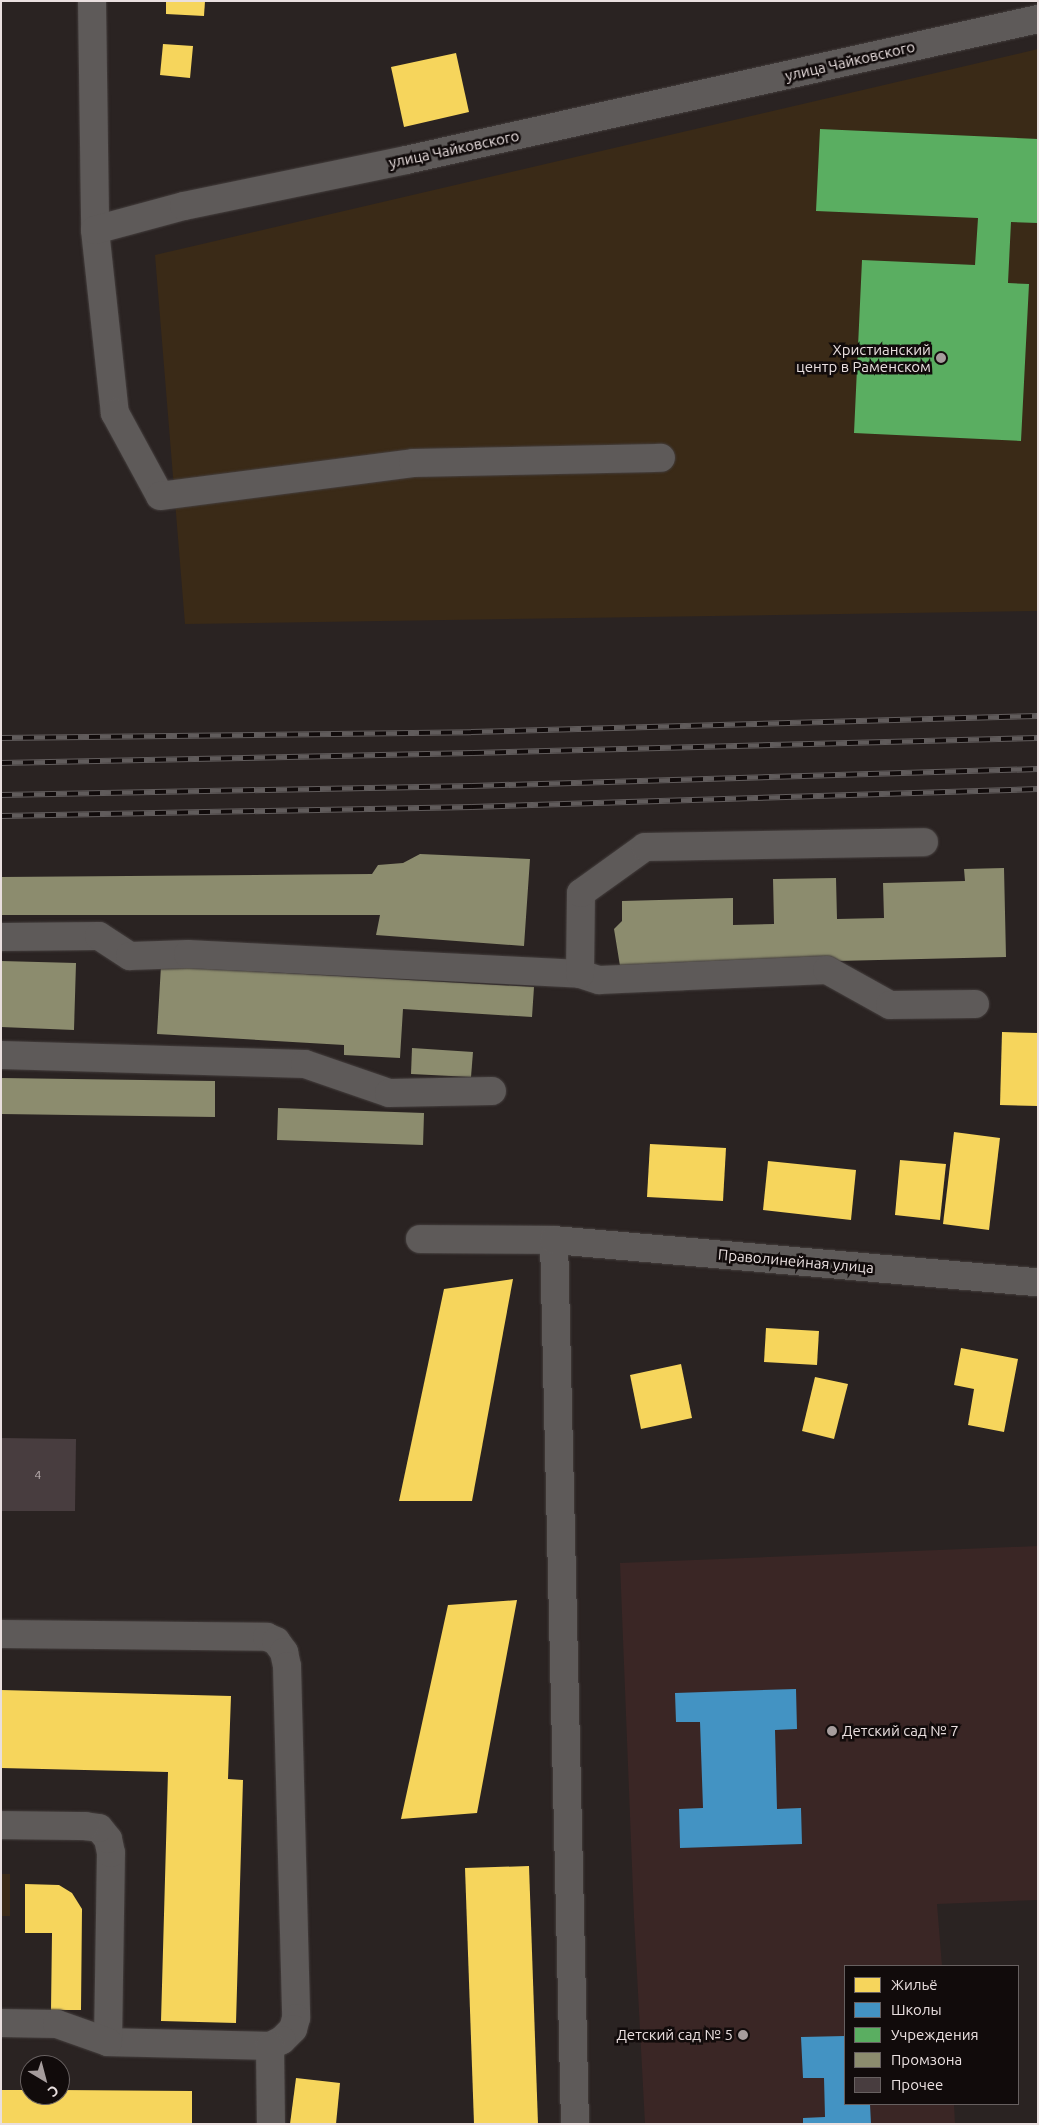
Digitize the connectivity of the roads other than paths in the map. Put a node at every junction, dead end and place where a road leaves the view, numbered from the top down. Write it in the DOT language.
graph roads {
  1 [pos="92,1"];
  2 [pos="1038,19"];
  3 [pos="95,230"];
  4 [pos="661,458"];
  5 [pos="924,842"];
  6 [pos="1,937"];
  7 [pos="580,974"];
  8 [pos="975,1004"];
  9 [pos="1,1055"];
  10 [pos="492,1090"];
  11 [pos="420,1239"];
  12 [pos="554,1240"];
  13 [pos="1038,1282"];
  14 [pos="1,1634"];
  15 [pos="1,1825"];
  16 [pos="1,2023"];
  17 [pos="108,2042"];
  18 [pos="270,2046"];
  19 [pos="271,2124"];
  20 [pos="575,2124"];
  1 -- 3 [label="street"];
  2 -- 3 [label="street, улица Чайковского"];
  3 -- 4 [label="street"];
  5 -- 7 [label="street"];
  6 -- 7 [label="street"];
  7 -- 8 [label="street"];
  9 -- 10 [label="street"];
  11 -- 12 [label="street, Праволинейная улица"];
  12 -- 13 [label="street, Праволинейная улица"];
  12 -- 20 [label="street"];
  14 -- 18 [label="street"];
  15 -- 17 [label="street"];
  16 -- 17 [label="street"];
  17 -- 18 [label="street"];
  18 -- 19 [label="street"];
}
